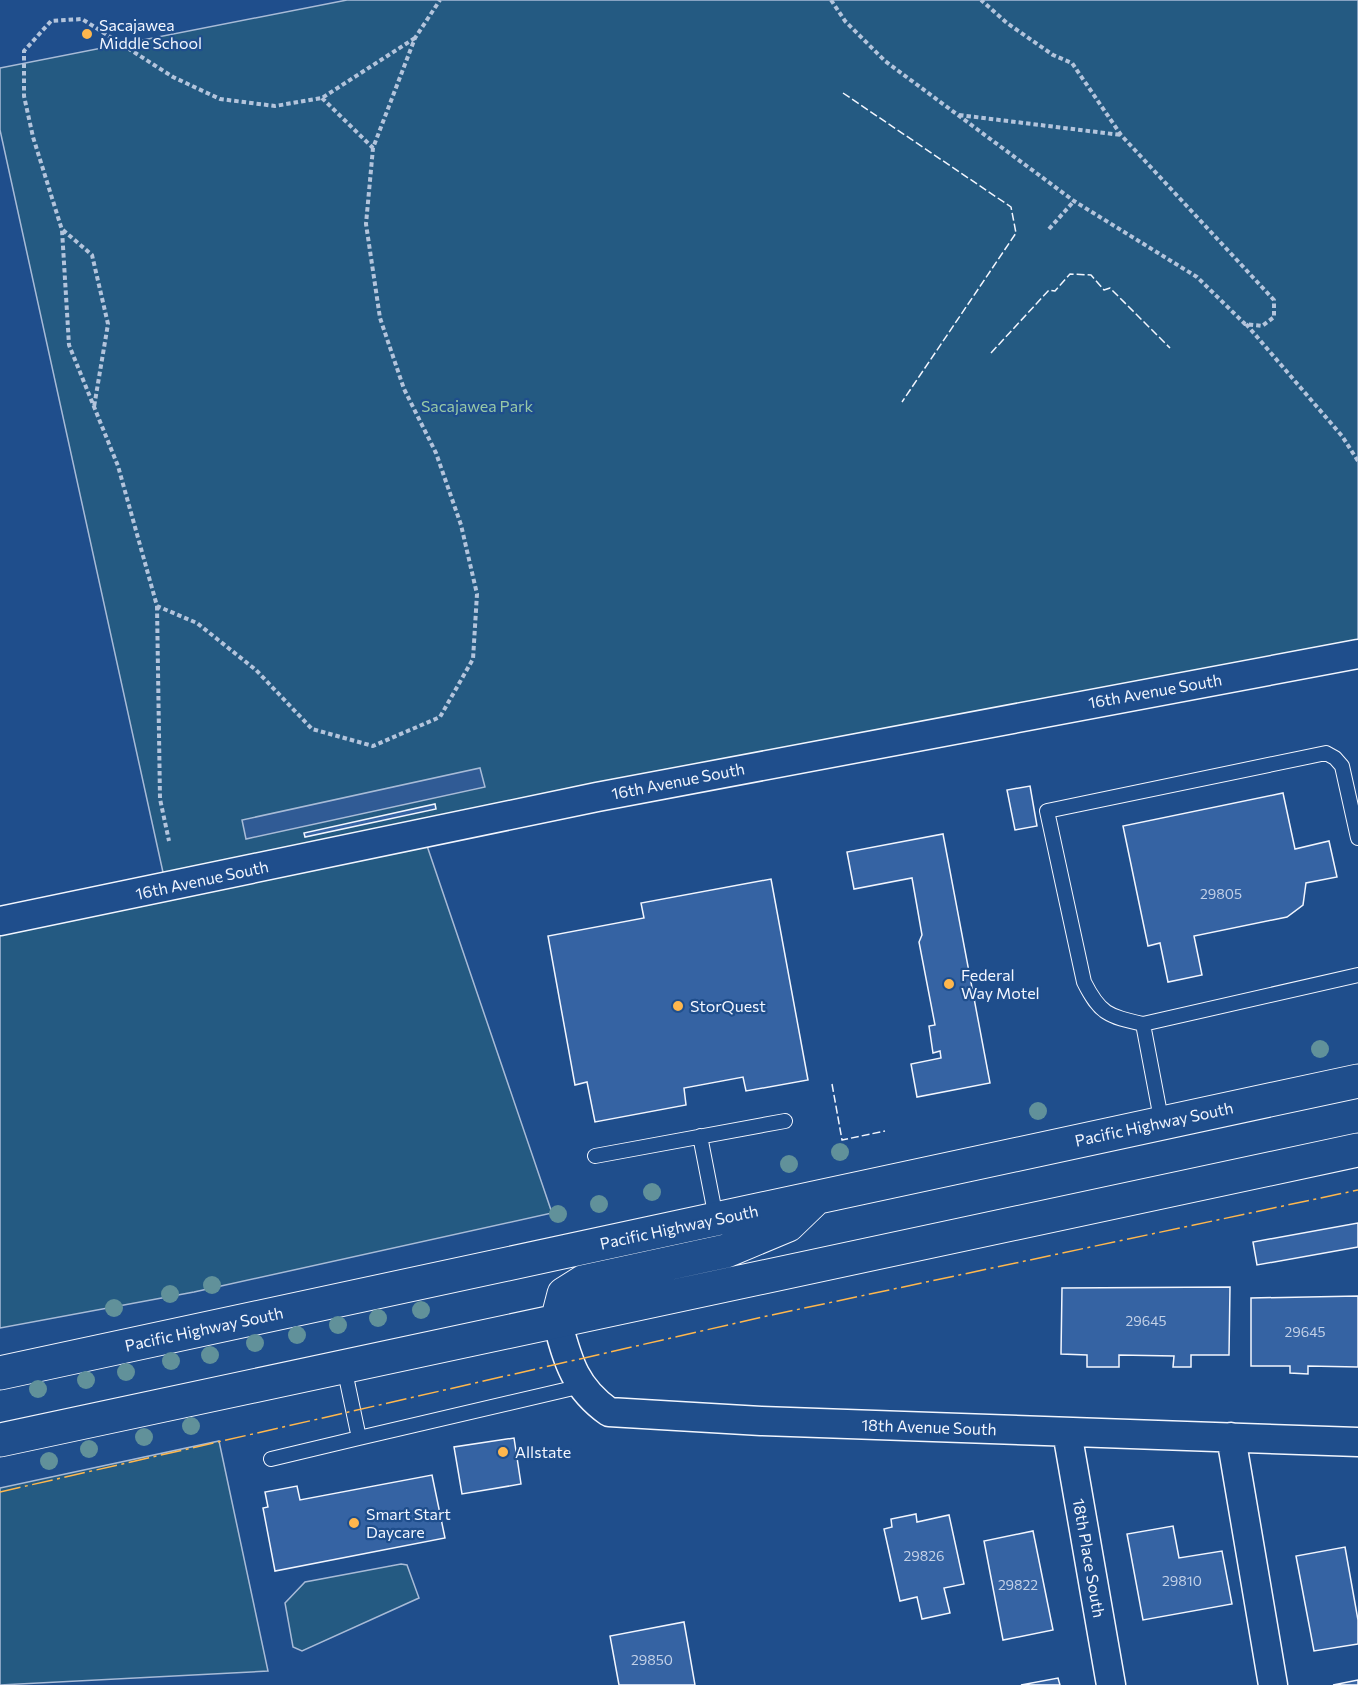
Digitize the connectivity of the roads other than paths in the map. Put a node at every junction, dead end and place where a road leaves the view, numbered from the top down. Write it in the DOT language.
graph roads {
  1 [pos="1358,654"];
  2 [pos="1354,803"];
  3 [pos="1358,838"];
  4 [pos="0,921"];
  5 [pos="1358,975"];
  6 [pos="1143,1024"];
  7 [pos="1358,1081"];
  8 [pos="785,1120"];
  9 [pos="1162,1124"];
  10 [pos="700,1136"];
  11 [pos="1358,1150"];
  12 [pos="595,1156"];
  13 [pos="818,1197"];
  14 [pos="716,1218"];
  15 [pos="557,1321"];
  16 [pos="344,1367"];
  17 [pos="0,1373"];
  18 [pos="582,1386"];
  19 [pos="1067,1432"];
  20 [pos="1231,1437"];
  21 [pos="359,1438"];
  22 [pos="0,1440"];
  23 [pos="1358,1442"];
  24 [pos="271,1459"];
  25 [pos="1111,1685"];
  26 [pos="1273,1685"];
  1 -- 4 [label="street, 16th Avenue South"];
  2 -- 3 [label="lane"];
  2 -- 6 [label="lane"];
  5 -- 6 [label="lane"];
  6 -- 9 [label="lane"];
  7 -- 9 [label="main road, Pacific Highway South"];
  8 -- 10 [label="lane"];
  9 -- 13 [label="main road, Pacific Highway South"];
  10 -- 12 [label="lane"];
  10 -- 14 [label="lane"];
  11 -- 15 [label="main road"];
  13 -- 14 [label="main road, Pacific Highway South"];
  13 -- 15 [label="main road"];
  14 -- 17 [label="main road, Pacific Highway South"];
  15 -- 16 [label="main road"];
  15 -- 18 [label="street, 18th Avenue South"];
  16 -- 21 [label="lane"];
  16 -- 22 [label="main road"];
  18 -- 19 [label="street, 18th Avenue South"];
  18 -- 21 [label="lane"];
  19 -- 20 [label="street, 18th Avenue South"];
  19 -- 25 [label="street, 18th Place South"];
  20 -- 23 [label="street, 18th Avenue South"];
  20 -- 26 [label="street"];
  21 -- 24 [label="lane"];
}
